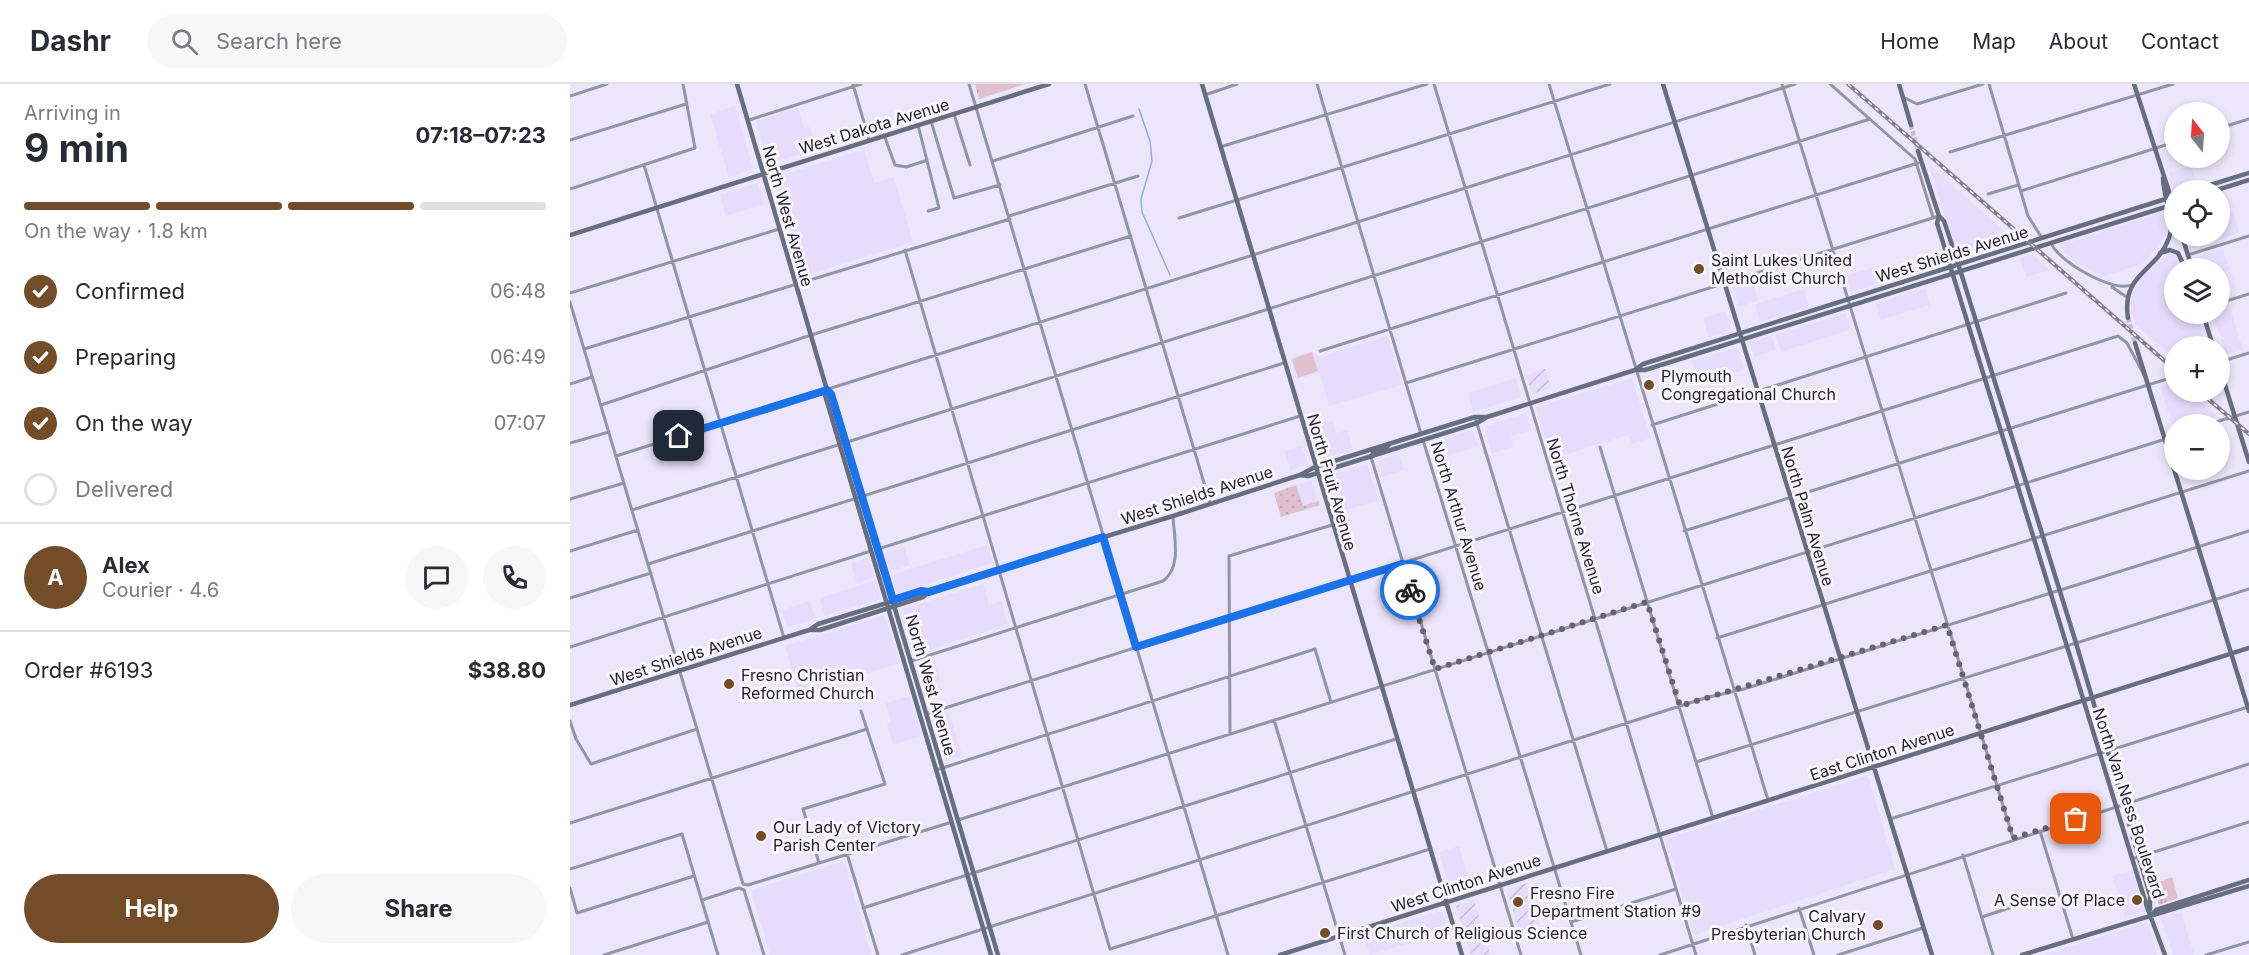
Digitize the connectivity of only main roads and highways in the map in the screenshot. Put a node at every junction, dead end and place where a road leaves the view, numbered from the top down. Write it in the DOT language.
graph roads {
  1 [pos="737,84"];
  2 [pos="1049,84"];
  3 [pos="1202,84"];
  4 [pos="1664,84"];
  5 [pos="1899,84"];
  6 [pos="2134,84"];
  7 [pos="1911,125"];
  8 [pos="1918,151"];
  9 [pos="763,173"];
  10 [pos="2249,173"];
  11 [pos="2164,180"];
  12 [pos="2226,180"];
  13 [pos="2249,180"];
  14 [pos="2230,186"];
  15 [pos="2164,200"];
  16 [pos="2164,207"];
  17 [pos="1936,216"];
  18 [pos="570,235"];
  19 [pos="2164,244"];
  20 [pos="2160,253"];
  21 [pos="2180,258"];
  22 [pos="1958,265"];
  23 [pos="1951,267"];
  24 [pos="1960,271"];
  25 [pos="1953,274"];
  26 [pos="1849,302"];
  27 [pos="2128,318"];
  28 [pos="1739,333"];
  29 [pos="1741,340"];
  30 [pos="2135,343"];
  31 [pos="1635,370"];
  32 [pos="2230,402"];
  33 [pos="1487,417"];
  34 [pos="1395,441"];
  35 [pos="843,443"];
  36 [pos="1371,457"];
  37 [pos="2249,462"];
  38 [pos="1315,467"];
  39 [pos="1317,473"];
  40 [pos="1300,475"];
  41 [pos="929,592"];
  42 [pos="893,600"];
  43 [pos="886,602"];
  44 [pos="895,606"];
  45 [pos="888,608"];
  46 [pos="809,630"];
  47 [pos="2249,648"];
  48 [pos="2231,653"];
  49 [pos="2091,697"];
  50 [pos="2083,699"];
  51 [pos="570,705"];
  52 [pos="2249,708"];
  53 [pos="1872,768"];
  54 [pos="1659,834"];
  55 [pos="2249,880"];
  56 [pos="2249,886"];
  57 [pos="2212,894"];
  58 [pos="1446,902"];
  59 [pos="2151,912"];
  60 [pos="986,929"];
  61 [pos="991,955"];
  62 [pos="998,955"];
  63 [pos="1280,955"];
  64 [pos="1462,955"];
  65 [pos="1932,955"];
  66 [pos="2022,955"];
  67 [pos="2165,955"];
  1 -- 9 [label="main road, North West Avenue"];
  2 -- 9 [label="main road, West Dakota Avenue"];
  3 -- 38 [label="main road, North Fruit Avenue"];
  4 -- 28 [label="main road, North Palm Avenue"];
  5 -- 7 [label="main road"];
  6 -- 11 [label="main road"];
  8 -- 17 [label="main road, North Van Ness Boulevard"];
  9 -- 18 [label="main road, West Dakota Avenue"];
  9 -- 35 [label="main road, North West Avenue"];
  10 -- 12 [label="main road"];
  13 -- 14 [label="main road"];
  15 -- 22 [label="main road, West Shields Avenue"];
  16 -- 24 [label="main road, West Shields Avenue"];
  17 -- 22 [label="main road, North Van Ness Boulevard"];
  17 -- 23 [label="main road, North Van Ness Boulevard"];
  19 -- 20 [label="main road"];
  20 -- 21 [label="main road"];
  20 -- 27 [label="main road"];
  22 -- 23 [label="main road, West Shields Avenue"];
  22 -- 24 [label="main road, North Van Ness Boulevard"];
  23 -- 25 [label="main road, North Van Ness Boulevard"];
  23 -- 26 [label="main road, West Shields Avenue"];
  24 -- 25 [label="main road, West Shields Avenue"];
  24 -- 49 [label="main road, North Van Ness Boulevard"];
  25 -- 26 [label="main road, West Shields Avenue"];
  25 -- 50 [label="main road, North Van Ness Boulevard"];
  26 -- 28 [label="main road, West Shields Avenue"];
  26 -- 29 [label="main road, West Shields Avenue"];
  28 -- 29 [label="main road, North Palm Avenue"];
  28 -- 31 [label="main road, West Shields Avenue"];
  29 -- 31 [label="main road, West Shields Avenue"];
  29 -- 53 [label="main road, North Palm Avenue"];
  30 -- 48 [label="main road"];
  31 -- 33 [label="main road, West Shields Avenue"];
  32 -- 37 [label="main road"];
  33 -- 34 [label="main road, West Shields Avenue"];
  33 -- 36 [label="main road, West Shields Avenue"];
  34 -- 36 [label="main road"];
  34 -- 38 [label="main road, West Shields Avenue"];
  35 -- 42 [label="main road, North West Avenue"];
  35 -- 43 [label="main road, North West Avenue"];
  36 -- 39 [label="main road, West Shields Avenue"];
  38 -- 39 [label="main road, North Fruit Avenue"];
  38 -- 40 [label="main road, West Shields Avenue"];
  39 -- 40 [label="main road, West Shields Avenue"];
  39 -- 58 [label="main road, North Fruit Avenue"];
  40 -- 41 [label="main road, West Shields Avenue"];
  41 -- 42 [label="main road, West Shields Avenue"];
  41 -- 44 [label="main road, West Shields Avenue"];
  42 -- 43 [label="main road, West Shields Avenue"];
  42 -- 44 [label="main road, North West Avenue"];
  43 -- 45 [label="main road, North West Avenue"];
  43 -- 46 [label="main road, West Shields Avenue"];
  44 -- 45 [label="main road, West Shields Avenue"];
  44 -- 60 [label="main road, North West Avenue"];
  45 -- 46 [label="main road, West Shields Avenue"];
  45 -- 60 [label="main road, North West Avenue"];
  46 -- 51 [label="main road, West Shields Avenue"];
  47 -- 48 [label="main road, East Clinton Avenue"];
  48 -- 49 [label="main road, East Clinton Avenue"];
  48 -- 52 [label="main road"];
  49 -- 50 [label="main road, East Clinton Avenue"];
  49 -- 59 [label="main road, North Van Ness Boulevard"];
  50 -- 53 [label="main road, East Clinton Avenue"];
  50 -- 59 [label="main road, North Van Ness Boulevard"];
  53 -- 54 [label="main road, East Clinton Avenue"];
  53 -- 65 [label="main road, North Palm Avenue"];
  54 -- 58 [label="main road, West Clinton Avenue"];
  55 -- 57 [label="main road"];
  56 -- 57 [label="main road"];
  57 -- 59 [label="main road"];
  58 -- 63 [label="main road, West Clinton Avenue"];
  58 -- 64 [label="main road, North Fruit Avenue"];
  59 -- 66 [label="main road"];
  59 -- 67 [label="main road"];
  60 -- 61 [label="main road, North West Avenue"];
  60 -- 62 [label="main road, North West Avenue"];
}
